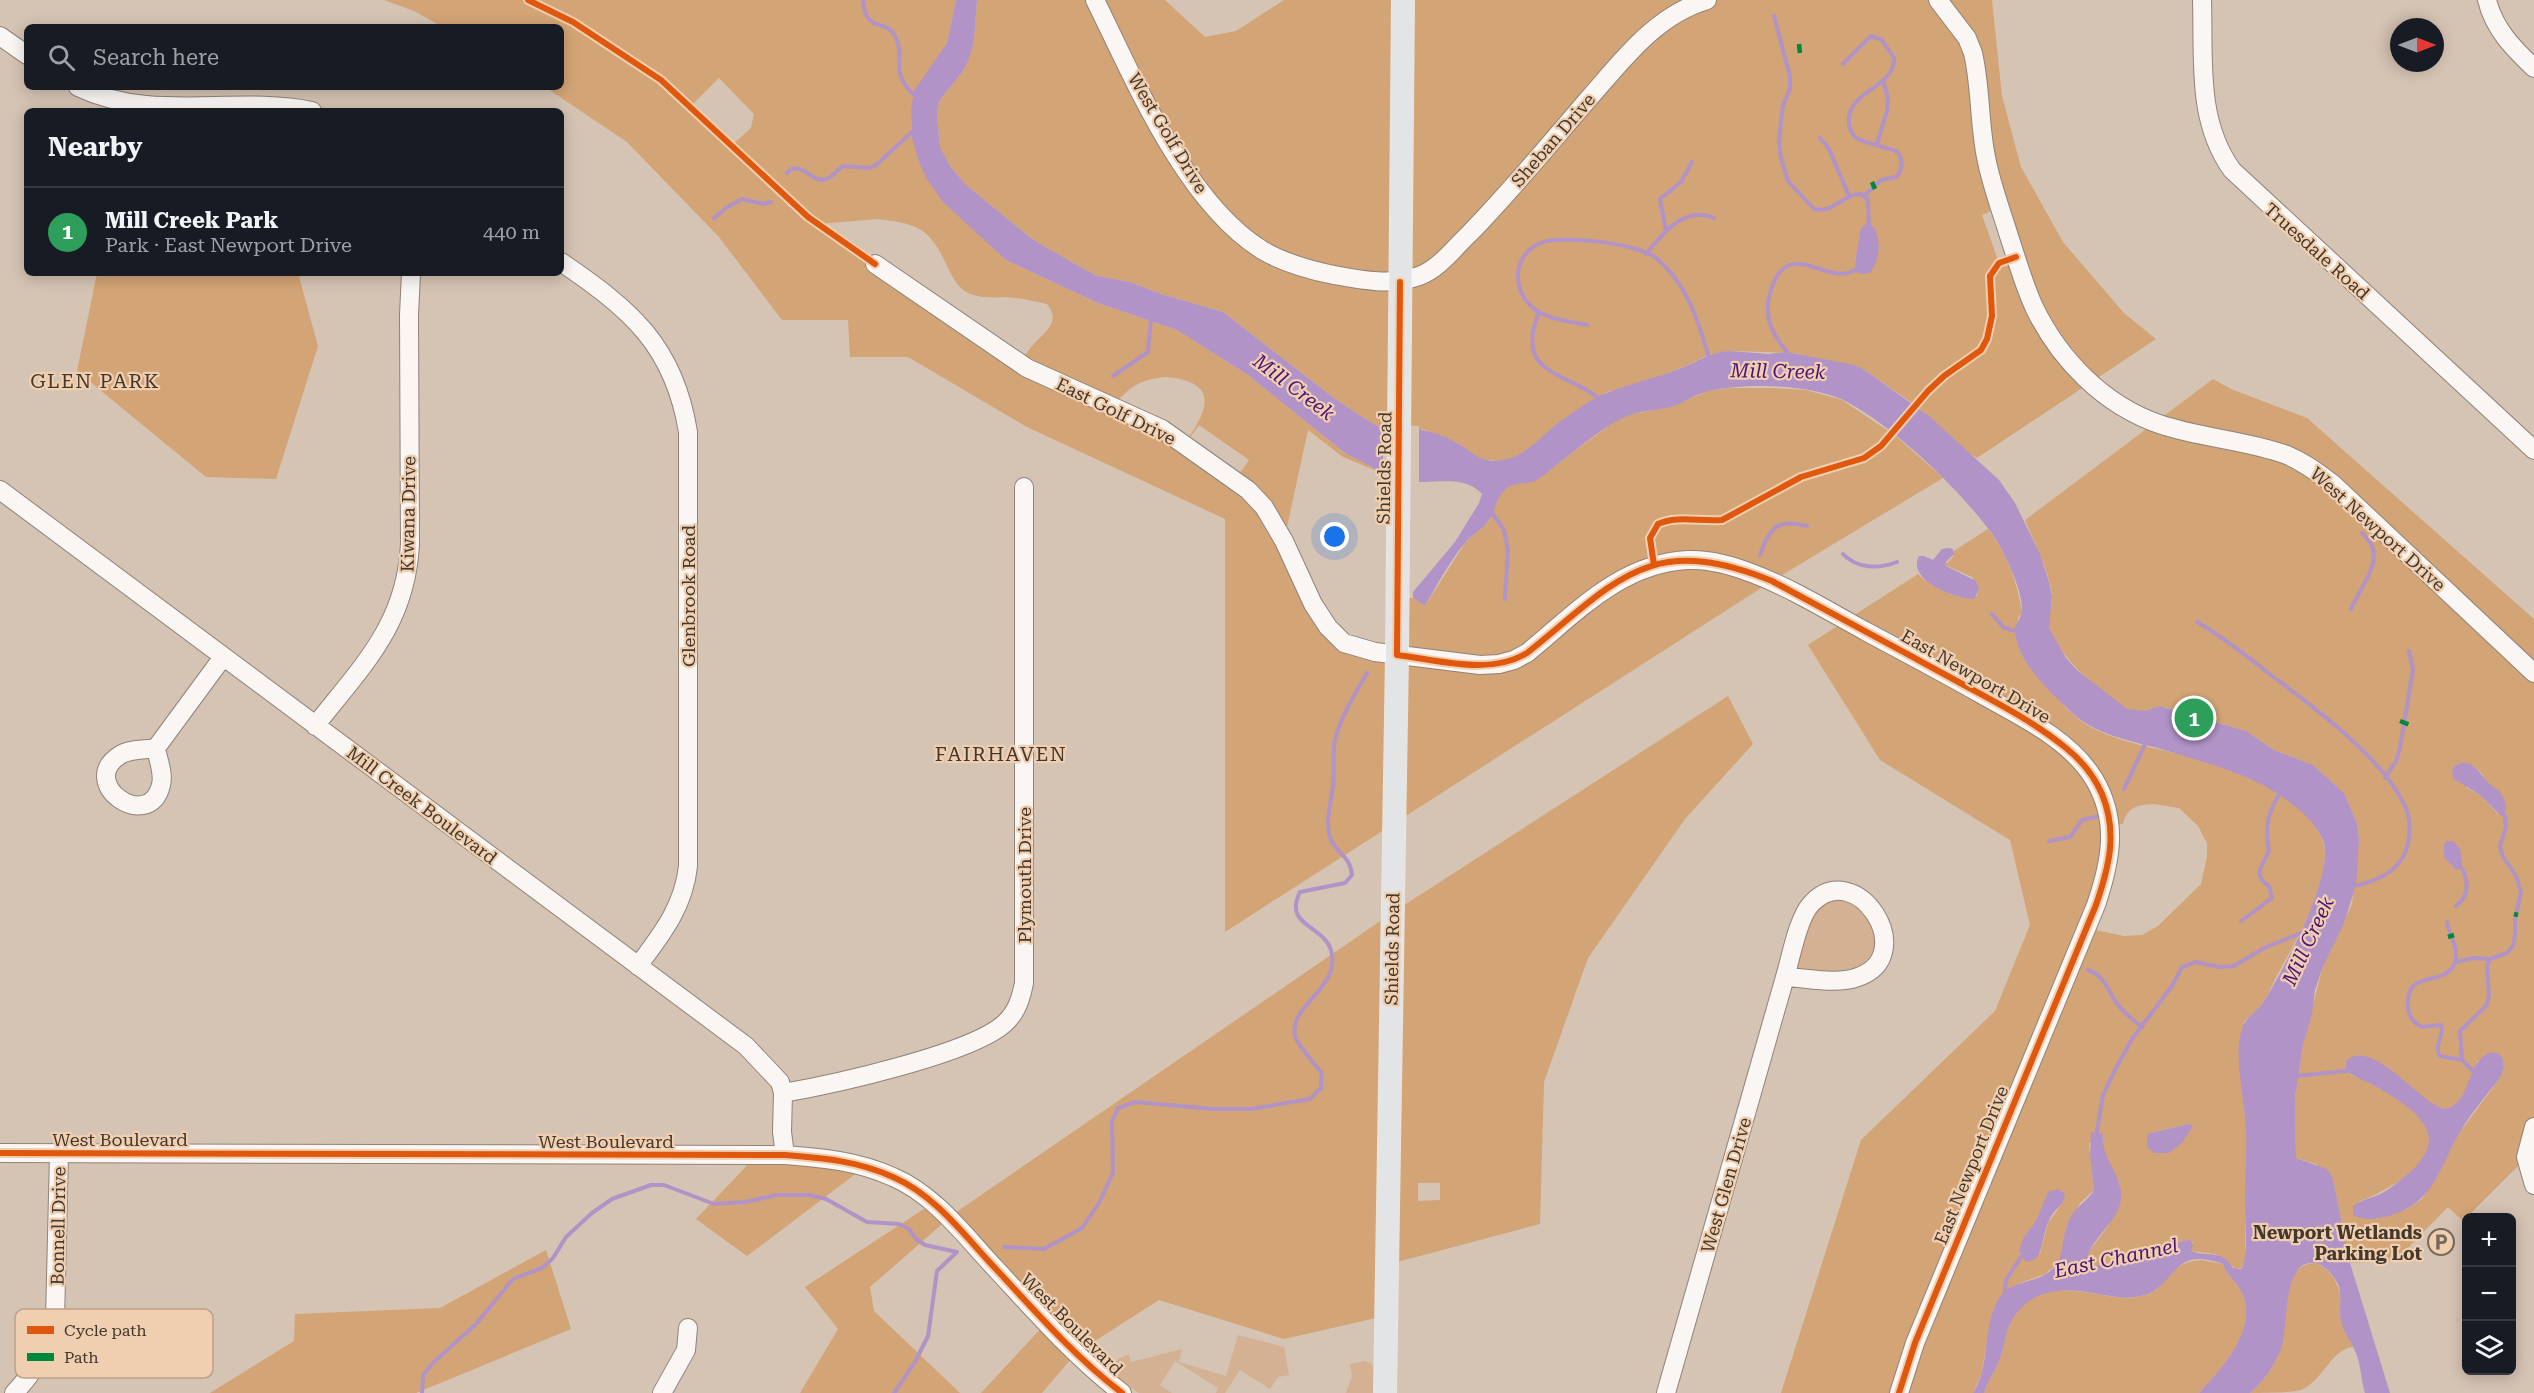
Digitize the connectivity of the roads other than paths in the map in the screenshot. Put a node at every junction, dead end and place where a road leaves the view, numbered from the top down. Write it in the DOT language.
graph roads {
  1 [pos="1095,0"];
  2 [pos="1402,0"];
  3 [pos="1707,0"];
  4 [pos="1938,0"];
  5 [pos="2202,0"];
  6 [pos="2487,0"];
  7 [pos="0,36"];
  8 [pos="24,53"];
  9 [pos="2534,68"];
  10 [pos="87,90"];
  11 [pos="286,108"];
  12 [pos="564,264"];
  13 [pos="875,264"];
  14 [pos="411,276"];
  15 [pos="1400,282"];
  16 [pos="2534,450"];
  17 [pos="1024,487"];
  18 [pos="0,490"];
  19 [pos="1397,655"];
  20 [pos="223,657"];
  21 [pos="2534,673"];
  22 [pos="315,726"];
  23 [pos="156,748"];
  24 [pos="638,966"];
  25 [pos="1785,977"];
  26 [pos="783,1093"];
  27 [pos="2534,1127"];
  28 [pos="0,1153"];
  29 [pos="59,1154"];
  30 [pos="786,1155"];
  31 [pos="2534,1185"];
  32 [pos="55,1309"];
  33 [pos="688,1328"];
  34 [pos="26,1378"];
  35 [pos="14,1393"];
  36 [pos="662,1393"];
  37 [pos="1122,1393"];
  38 [pos="1385,1393"];
  39 [pos="1666,1393"];
  40 [pos="1899,1393"];
  1 -- 15 [label="street, West Golf Drive"];
  2 -- 15 [label="main road, Shields Road"];
  3 -- 15 [label="street, Sheban Drive"];
  4 -- 21 [label="street, West Newport Drive"];
  5 -- 16 [label="street, Truesdale Road"];
  6 -- 9 [label="street"];
  7 -- 8 [label="street"];
  10 -- 11 [label="street"];
  12 -- 24 [label="street, Glenbrook Road"];
  13 -- 19 [label="street, East Golf Drive"];
  14 -- 22 [label="street, Kiwana Drive"];
  15 -- 19 [label="main road, Shields Road"];
  17 -- 26 [label="street, Plymouth Drive"];
  18 -- 20 [label="street, Mill Creek Boulevard"];
  19 -- 38 [label="main road, Shields Road"];
  19 -- 40 [label="street, East Newport Drive"];
  20 -- 22 [label="street, Mill Creek Boulevard"];
  20 -- 23 [label="street"];
  22 -- 24 [label="street, Mill Creek Boulevard"];
  24 -- 26 [label="street, Mill Creek Boulevard"];
  25 -- 25 [label="street, West Glen Drive"];
  25 -- 39 [label="street, West Glen Drive"];
  26 -- 30 [label="street"];
  27 -- 31 [label="street"];
  28 -- 29 [label="street, West Boulevard"];
  29 -- 30 [label="street, West Boulevard"];
  29 -- 32 [label="street, Bonnell Drive"];
  30 -- 37 [label="street, West Boulevard"];
  33 -- 36 [label="street"];
  34 -- 35 [label="street, Bonnell Drive"];
}
